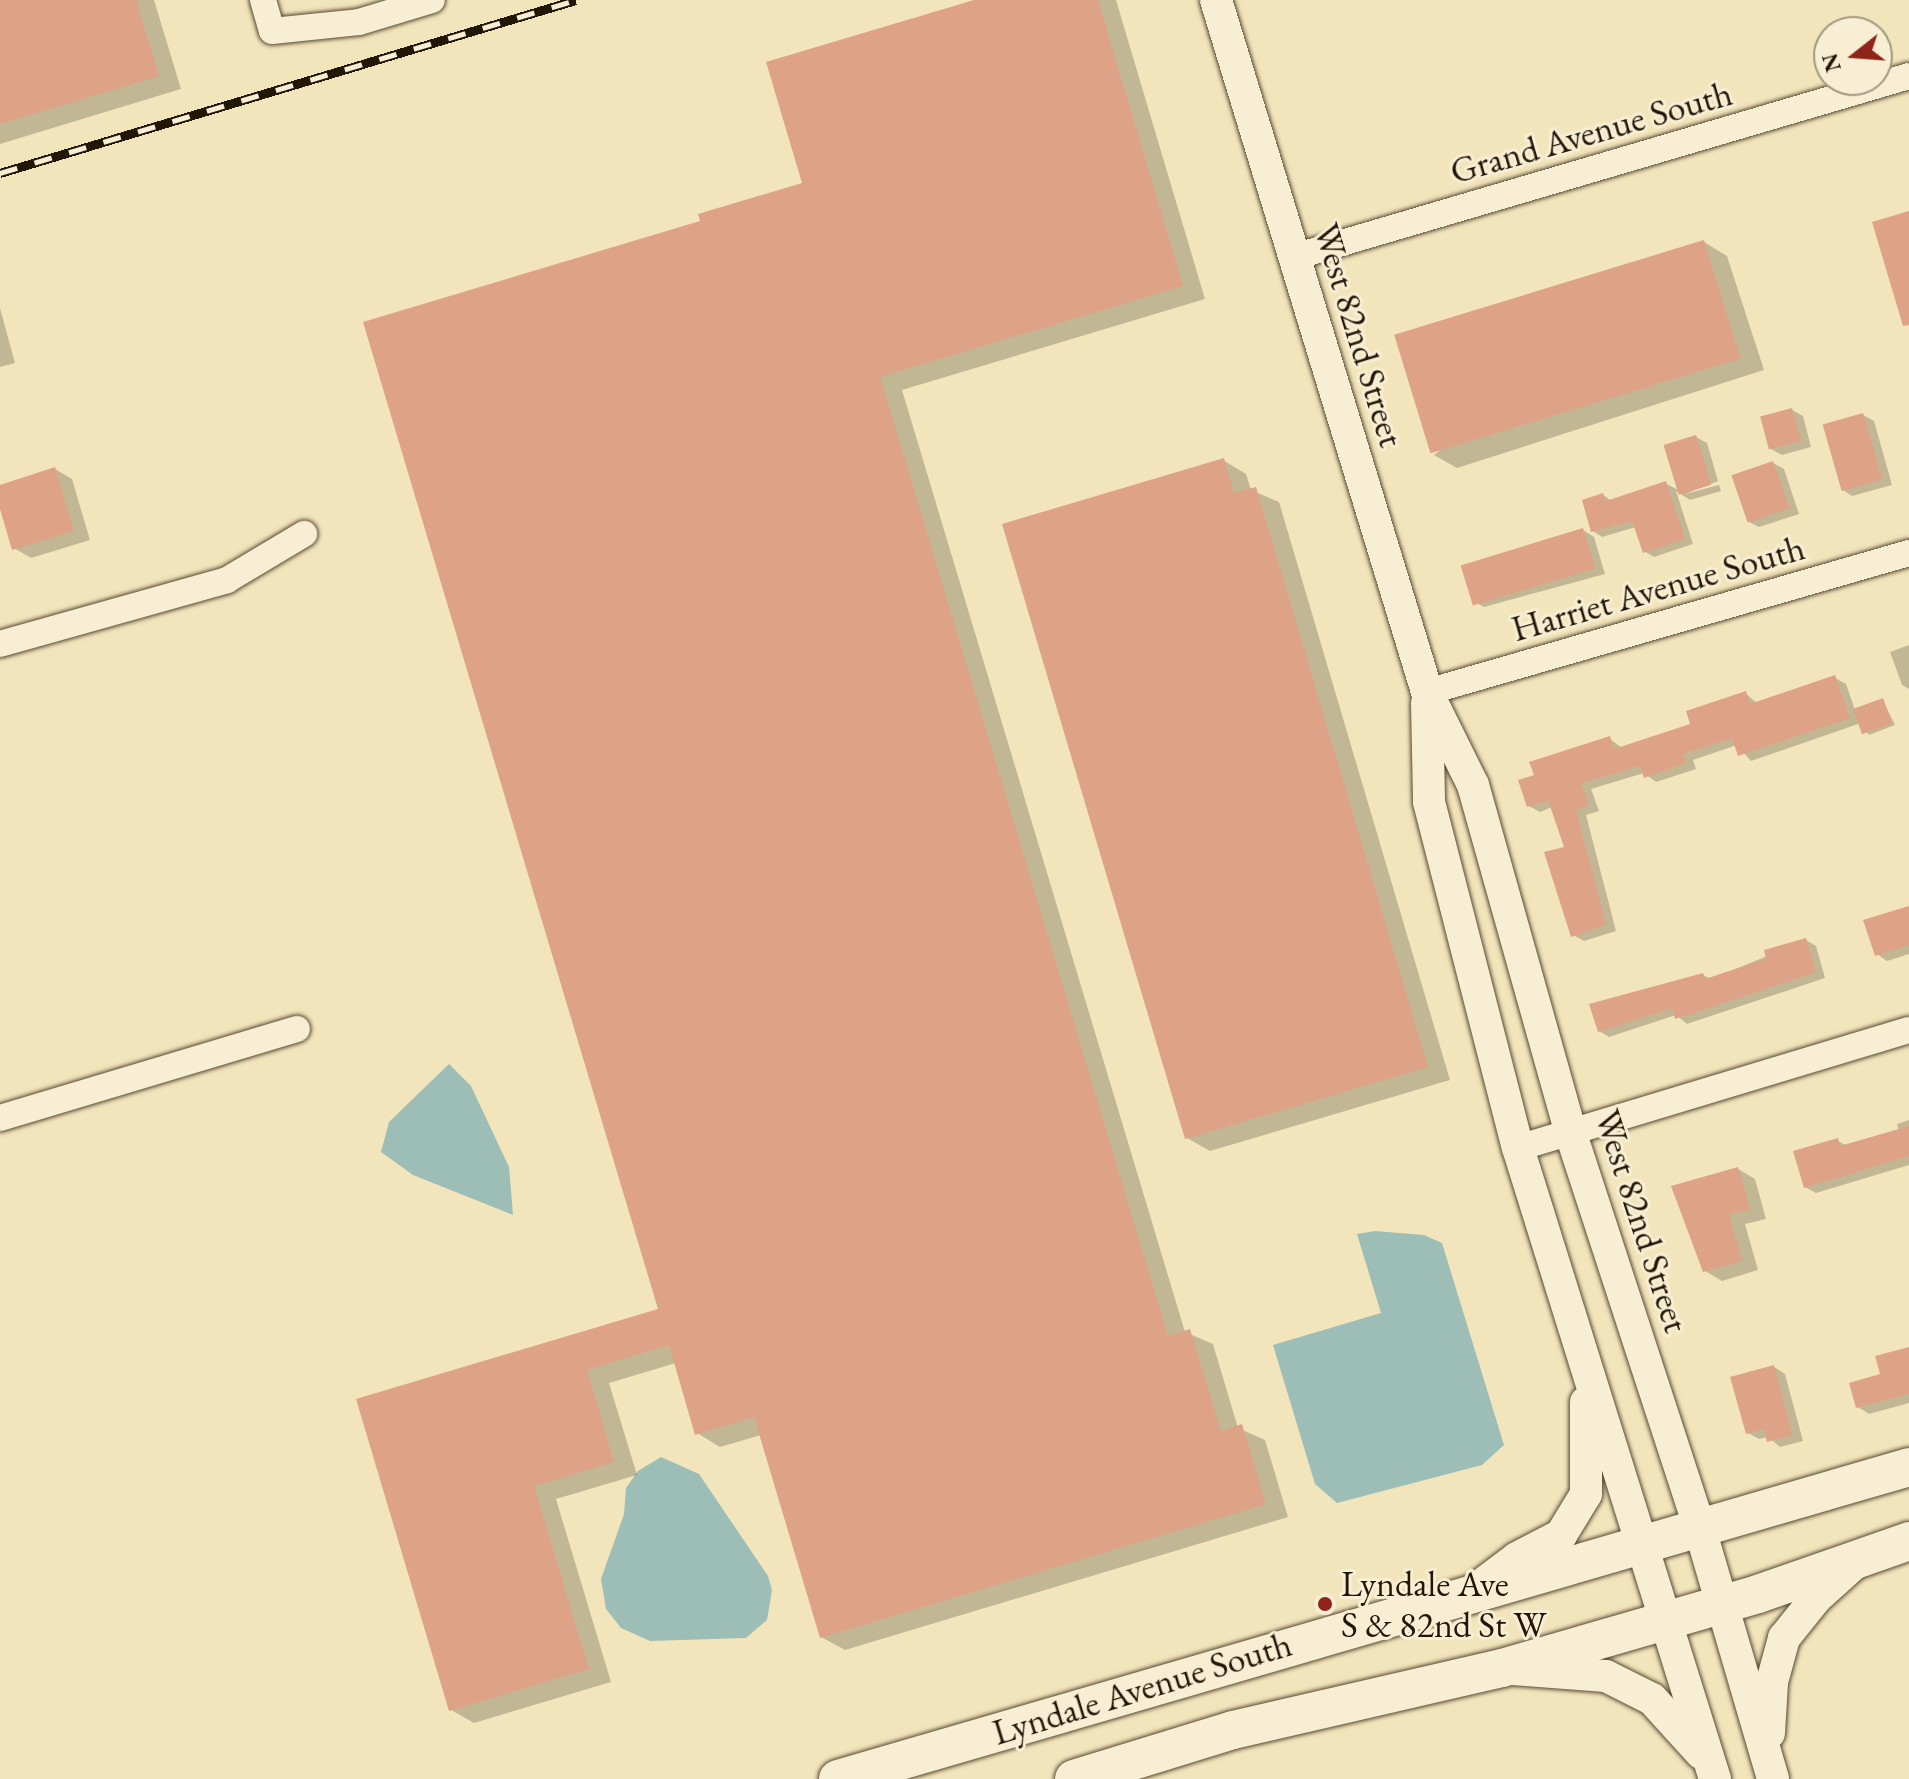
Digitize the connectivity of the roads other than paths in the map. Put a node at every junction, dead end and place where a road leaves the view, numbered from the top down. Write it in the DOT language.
graph roads {
  1 [pos="263,0"];
  2 [pos="432,0"];
  3 [pos="1216,0"];
  4 [pos="1909,76"];
  5 [pos="1294,257"];
  6 [pos="304,534"];
  7 [pos="1909,553"];
  8 [pos="0,644"];
  9 [pos="1427,692"];
  10 [pos="297,1029"];
  11 [pos="1909,1030"];
  12 [pos="0,1118"];
  13 [pos="1570,1131"];
  14 [pos="1518,1148"];
  15 [pos="1582,1351"];
  16 [pos="1909,1467"];
  17 [pos="1700,1529"];
  18 [pos="1909,1541"];
  19 [pos="1642,1546"];
  20 [pos="1857,1561"];
  21 [pos="1476,1589"];
  22 [pos="1723,1604"];
  23 [pos="1665,1621"];
  24 [pos="1502,1668"];
  25 [pos="1711,1770"];
  26 [pos="1770,1770"];
  27 [pos="838,1779"];
  28 [pos="1074,1779"];
  1 -- 2 [label="street"];
  3 -- 5 [label="street, West 82nd Street"];
  4 -- 5 [label="street, Grand Avenue South"];
  5 -- 9 [label="street, West 82nd Street"];
  6 -- 8 [label="street"];
  7 -- 9 [label="street, Harriet Avenue South"];
  9 -- 13 [label="street, West 82nd Street"];
  9 -- 14 [label="street, West 82nd Street"];
  10 -- 12 [label="street"];
  11 -- 13 [label="street"];
  13 -- 14 [label="street"];
  13 -- 17 [label="street, West 82nd Street"];
  14 -- 15 [label="street, West 82nd Street"];
  15 -- 19 [label="street, West 82nd Street"];
  15 -- 21 [label="street"];
  16 -- 17 [label="main road, Lyndale Avenue South"];
  17 -- 19 [label="main road, Lyndale Avenue South"];
  17 -- 22 [label="street, West 82nd Street"];
  18 -- 20 [label="main road, Lyndale Avenue South"];
  19 -- 21 [label="main road, Lyndale Avenue South"];
  19 -- 23 [label="street, West 82nd Street"];
  20 -- 22 [label="main road, Lyndale Avenue South"];
  20 -- 26 [label="street"];
  21 -- 27 [label="main road, Lyndale Avenue South"];
  22 -- 23 [label="main road, Lyndale Avenue South"];
  22 -- 26 [label="street, West 82nd Street"];
  23 -- 24 [label="main road, Lyndale Avenue South"];
  23 -- 25 [label="street, West 82nd Street"];
  24 -- 25 [label="street"];
  24 -- 28 [label="main road, Lyndale Avenue South"];
}
